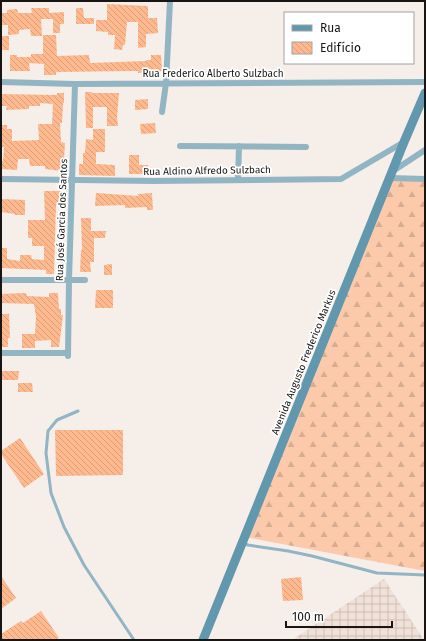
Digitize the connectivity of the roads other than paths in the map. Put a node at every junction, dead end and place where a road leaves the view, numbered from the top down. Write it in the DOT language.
graph roads {
  1 [pos="170,1"];
  2 [pos="1,82"];
  3 [pos="425,82"];
  4 [pos="166,83"];
  5 [pos="75,84"];
  6 [pos="425,93"];
  7 [pos="162,112"];
  8 [pos="404,142"];
  9 [pos="180,146"];
  10 [pos="239,146"];
  11 [pos="306,146"];
  12 [pos="425,150"];
  13 [pos="391,175"];
  14 [pos="1,179"];
  15 [pos="238,179"];
  16 [pos="425,179"];
  17 [pos="72,180"];
  18 [pos="1,280"];
  19 [pos="69,280"];
  20 [pos="85,280"];
  21 [pos="1,353"];
  22 [pos="78,411"];
  23 [pos="243,543"];
  24 [pos="425,575"];
  25 [pos="134,640"];
  26 [pos="203,640"];
  1 -- 4 [label="street"];
  2 -- 5 [label="street, Rua Frederico Alberto Sulzbach"];
  3 -- 4 [label="street, Rua Frederico Alberto Sulzbach"];
  4 -- 5 [label="street, Rua Frederico Alberto Sulzbach"];
  4 -- 7 [label="street"];
  5 -- 17 [label="street, Rua José Garcia dos Santos"];
  6 -- 8 [label="street, Avenida Augusto Frederico Markus"];
  8 -- 13 [label="street, Avenida Augusto Frederico Markus"];
  8 -- 15 [label="street, Rua Aldino Alfredo Sulzbach"];
  9 -- 10 [label="street"];
  10 -- 11 [label="street"];
  10 -- 15 [label="street"];
  12 -- 13 [label="street"];
  13 -- 16 [label="street"];
  13 -- 23 [label="street, Avenida Augusto Frederico Markus"];
  14 -- 17 [label="street, Rua Aldino Alfredo Sulzbach"];
  15 -- 17 [label="street, Rua Aldino Alfredo Sulzbach"];
  17 -- 19 [label="street, Rua José Garcia dos Santos"];
  18 -- 19 [label="street"];
  19 -- 20 [label="street"];
  19 -- 21 [label="street, Rua José Garcia dos Santos"];
  22 -- 25 [label="lane"];
  23 -- 24 [label="lane"];
  23 -- 26 [label="street, Avenida Augusto Frederico Markus"];
}
